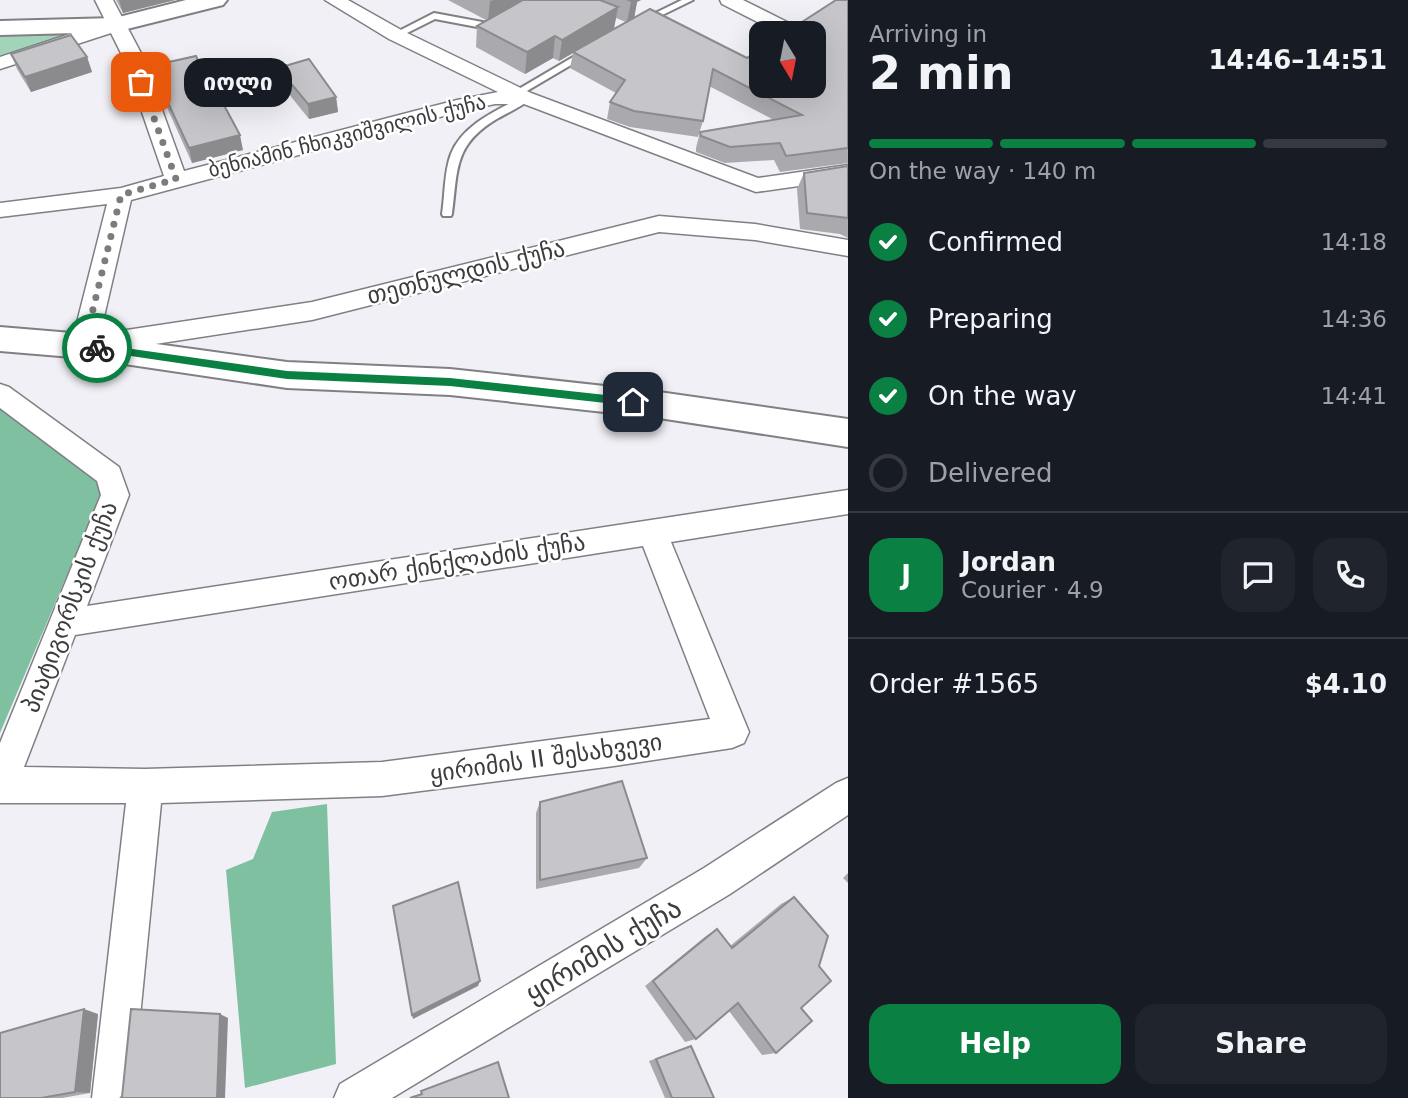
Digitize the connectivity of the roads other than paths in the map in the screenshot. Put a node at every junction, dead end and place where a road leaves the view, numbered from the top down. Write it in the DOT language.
graph roads {
  1 [pos="104,0"];
  2 [pos="215,0"];
  3 [pos="334,0"];
  4 [pos="689,0"];
  5 [pos="729,0"];
  6 [pos="770,21"];
  7 [pos="115,25"];
  8 [pos="502,26"];
  9 [pos="0,28"];
  10 [pos="627,28"];
  11 [pos="396,36"];
  12 [pos="594,48"];
  13 [pos="0,63"];
  14 [pos="522,95"];
  15 [pos="848,172"];
  16 [pos="176,179"];
  17 [pos="756,185"];
  18 [pos="121,195"];
  19 [pos="0,210"];
  20 [pos="447,214"];
  21 [pos="755,232"];
  22 [pos="848,247"];
  23 [pos="0,339"];
  24 [pos="84,346"];
  25 [pos="0,394"];
  26 [pos="848,433"];
  27 [pos="848,502"];
  28 [pos="652,532"];
  29 [pos="66,623"];
  30 [pos="0,785"];
  31 [pos="145,786"];
  32 [pos="848,795"];
  33 [pos="112,1098"];
  34 [pos="354,1098"];
  1 -- 7 [label="street"];
  2 -- 7 [label="street"];
  3 -- 11 [label="street"];
  4 -- 10 [label="lane"];
  5 -- 6 [label="street"];
  7 -- 9 [label="street"];
  7 -- 13 [label="street"];
  7 -- 16 [label="street"];
  8 -- 11 [label="lane"];
  11 -- 14 [label="street"];
  12 -- 14 [label="lane"];
  14 -- 16 [label="street, ბენიამინ ჩხიკვიშვილის ქუჩა"];
  14 -- 17 [label="street, ბენიამინ ჩხიკვიშვილის ქუჩა"];
  14 -- 20 [label="lane"];
  15 -- 17 [label="street, ბენიამინ ჩხიკვიშვილის ქუჩა"];
  16 -- 18 [label="street, ბენიამინ ჩხიკვიშვილის ქუჩა"];
  17 -- 21 [label="street"];
  18 -- 19 [label="street, ბენიამინ ჩხიკვიშვილის ქუჩა"];
  18 -- 24 [label="street"];
  21 -- 22 [label="street, თეთნულდის ქუჩა"];
  21 -- 24 [label="street, თეთნულდის ქუჩა"];
  23 -- 24 [label="street"];
  24 -- 26 [label="street"];
  25 -- 29 [label="street, პიატიგორსკის ქუჩა"];
  27 -- 28 [label="street, ოთარ ქინქლაძის ქუჩა"];
  28 -- 29 [label="street, ოთარ ქინქლაძის ქუჩა"];
  28 -- 31 [label="street, ყირიმის II შესახვევი"];
  29 -- 30 [label="street, პიატიგორსკის ქუჩა"];
  30 -- 31 [label="street, ყირიმის II შესახვევი"];
  31 -- 33 [label="street"];
  32 -- 34 [label="street, ყირიმის ქუჩა"];
}
